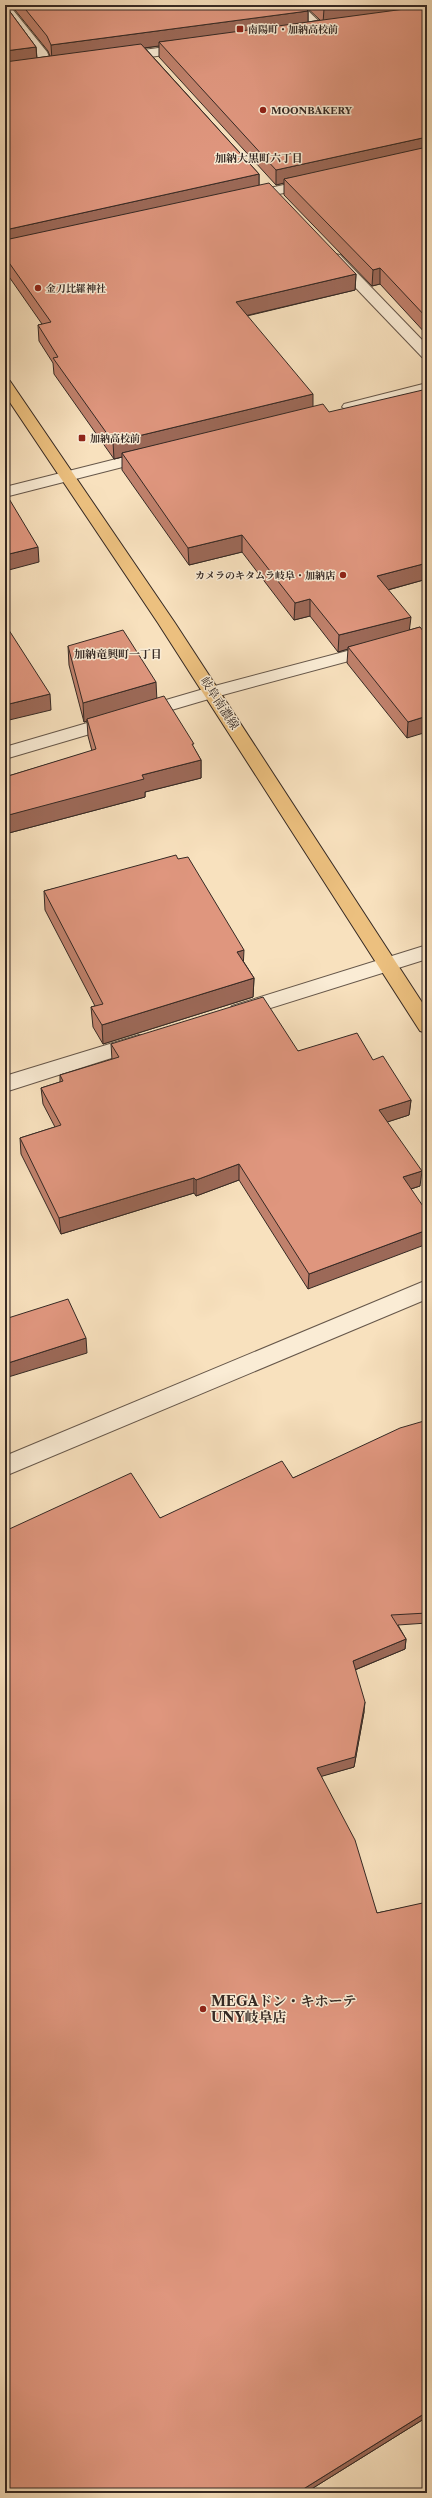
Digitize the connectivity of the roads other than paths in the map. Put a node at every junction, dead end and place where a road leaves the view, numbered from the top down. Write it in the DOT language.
graph roads {
  1 [pos="295,5"];
  2 [pos="5,8"];
  3 [pos="337,28"];
  4 [pos="322,30"];
  5 [pos="306,32"];
  6 [pos="203,46"];
  7 [pos="147,54"];
  8 [pos="108,58"];
  9 [pos="61,64"];
  10 [pos="46,66"];
  11 [pos="158,67"];
  12 [pos="32,68"];
  13 [pos="261,180"];
  14 [pos="326,180"];
  15 [pos="272,192"];
  16 [pos="234,200"];
  17 [pos="282,203"];
  18 [pos="325,248"];
  19 [pos="427,354"];
  20 [pos="5,384"];
  21 [pos="427,388"];
  22 [pos="336,410"];
  23 [pos="168,451"];
  24 [pos="69,476"];
  25 [pos="5,492"];
  26 [pos="427,635"];
  27 [pos="213,692"];
  28 [pos="5,752"];
  29 [pos="427,952"];
  30 [pos="387,964"];
  31 [pos="222,1016"];
  32 [pos="427,1026"];
  33 [pos="155,1037"];
  34 [pos="5,1084"];
  35 [pos="427,1289"];
  36 [pos="5,1466"];
  1 -- 4 [label="street"];
  2 -- 10 [label="street"];
  3 -- 4 [label="street"];
  4 -- 5 [label="street"];
  6 -- 7 [label="street"];
  7 -- 8 [label="street"];
  7 -- 11 [label="street"];
  9 -- 10 [label="street"];
  10 -- 12 [label="street"];
  13 -- 15 [label="street"];
  14 -- 15 [label="street"];
  15 -- 16 [label="street"];
  15 -- 17 [label="street"];
  18 -- 19 [label="street"];
  20 -- 24 [label="main road, 岐阜南濃線"];
  21 -- 22 [label="street"];
  23 -- 24 [label="street"];
  24 -- 25 [label="street"];
  24 -- 27 [label="main road, 岐阜南濃線"];
  26 -- 27 [label="street"];
  27 -- 28 [label="street"];
  27 -- 30 [label="main road, 岐阜南濃線"];
  29 -- 30 [label="street"];
  30 -- 31 [label="street"];
  30 -- 32 [label="main road, 岐阜南濃線"];
  33 -- 34 [label="street"];
  35 -- 36 [label="street"];
}
